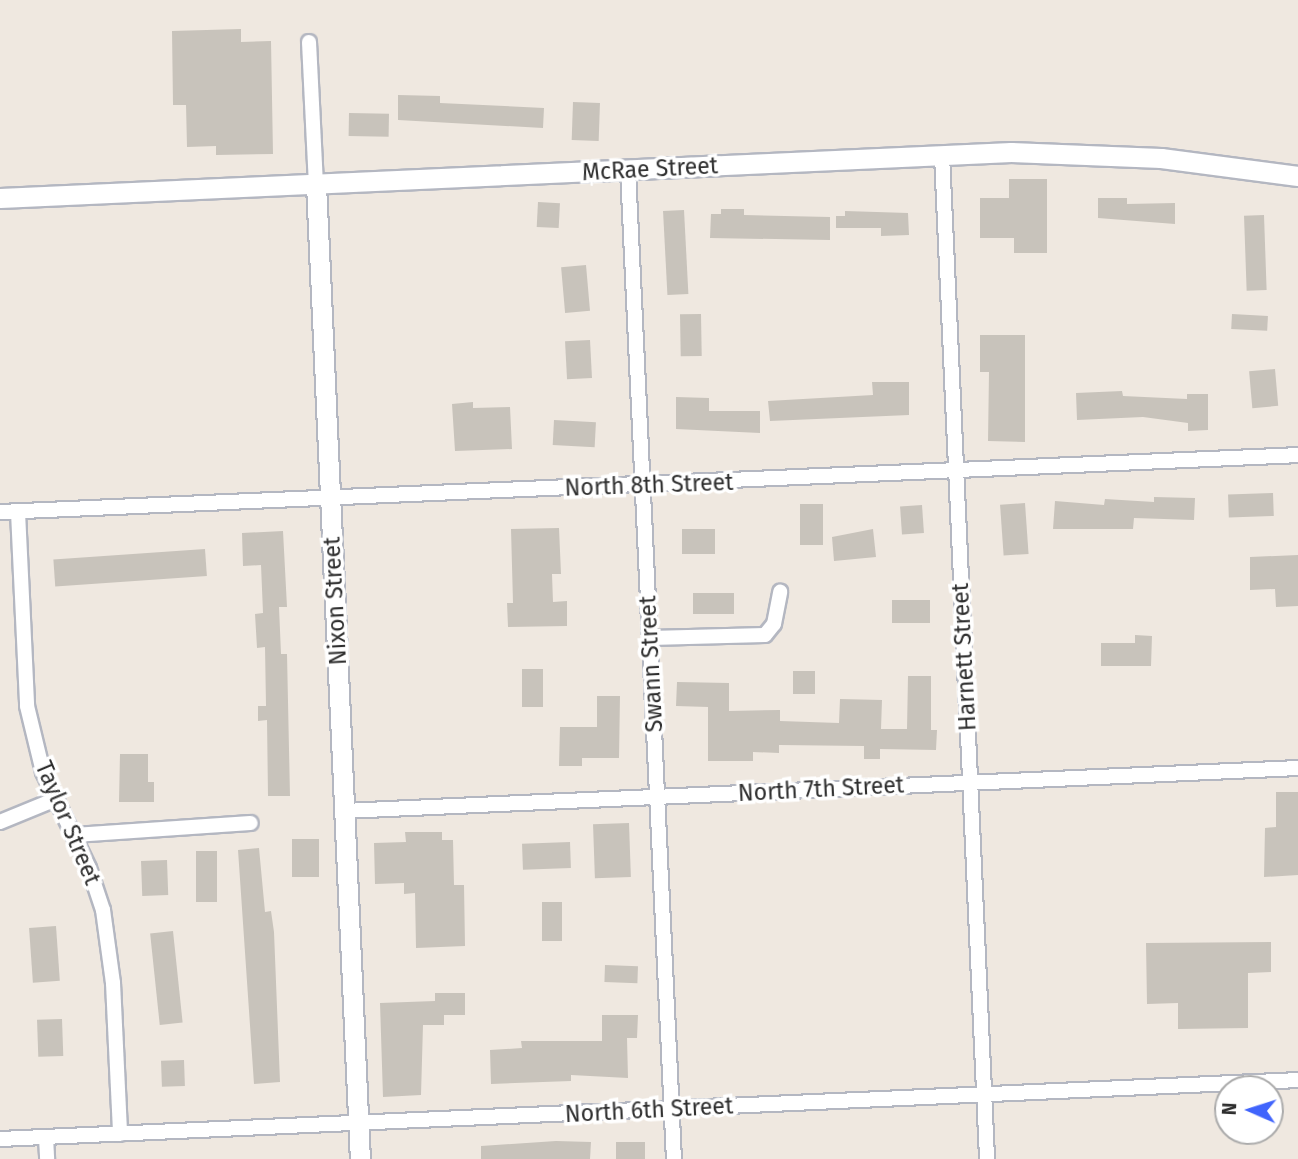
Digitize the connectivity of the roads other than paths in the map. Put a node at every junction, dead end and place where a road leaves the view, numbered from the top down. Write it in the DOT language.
graph roads {
  1 [pos="309,42"];
  2 [pos="942,155"];
  3 [pos="628,170"];
  4 [pos="1298,176"];
  5 [pos="316,184"];
  6 [pos="0,198"];
  7 [pos="1298,455"];
  8 [pos="956,470"];
  9 [pos="643,484"];
  10 [pos="330,498"];
  11 [pos="0,512"];
  12 [pos="18,512"];
  13 [pos="780,592"];
  14 [pos="650,638"];
  15 [pos="1298,768"];
  16 [pos="970,782"];
  17 [pos="657,797"];
  18 [pos="54,800"];
  19 [pos="344,811"];
  20 [pos="0,822"];
  21 [pos="251,823"];
  22 [pos="74,835"];
  23 [pos="1298,1080"];
  24 [pos="984,1095"];
  25 [pos="672,1109"];
  26 [pos="358,1123"];
  27 [pos="120,1134"];
  28 [pos="46,1137"];
  29 [pos="0,1139"];
  30 [pos="47,1159"];
  31 [pos="360,1159"];
  32 [pos="674,1159"];
  33 [pos="987,1159"];
  1 -- 5 [label="street, Nixon Street"];
  2 -- 3 [label="street, McRae Street"];
  2 -- 4 [label="street, McRae Street"];
  2 -- 8 [label="street, Harnett Street"];
  3 -- 5 [label="street, McRae Street"];
  3 -- 9 [label="street, Swann Street"];
  5 -- 6 [label="street, McRae Street"];
  5 -- 10 [label="street, Nixon Street"];
  7 -- 8 [label="street, North 8th Street"];
  8 -- 9 [label="street, North 8th Street"];
  8 -- 16 [label="street, Harnett Street"];
  9 -- 10 [label="street, North 8th Street"];
  9 -- 14 [label="street, Swann Street"];
  10 -- 12 [label="street, North 8th Street"];
  10 -- 19 [label="street, Nixon Street"];
  11 -- 12 [label="street, North 8th Street"];
  12 -- 18 [label="street, Taylor Street"];
  13 -- 14 [label="street"];
  14 -- 17 [label="street, Swann Street"];
  15 -- 16 [label="street, North 7th Street"];
  16 -- 17 [label="street, North 7th Street"];
  16 -- 24 [label="street, Harnett Street"];
  17 -- 19 [label="street, North 7th Street"];
  17 -- 25 [label="street, Swann Street"];
  18 -- 20 [label="street"];
  18 -- 22 [label="street, Taylor Street"];
  19 -- 26 [label="street, Nixon Street"];
  21 -- 22 [label="street"];
  22 -- 27 [label="street, Taylor Street"];
  23 -- 24 [label="street, North 6th Street"];
  24 -- 25 [label="street, North 6th Street"];
  24 -- 33 [label="street, Harnett Street"];
  25 -- 26 [label="street, North 6th Street"];
  25 -- 32 [label="street, Swann Street"];
  26 -- 27 [label="street, North 6th Street"];
  26 -- 31 [label="street, Nixon Street"];
  27 -- 28 [label="street, North 6th Street"];
  28 -- 29 [label="street, North 6th Street"];
  28 -- 30 [label="street"];
}
